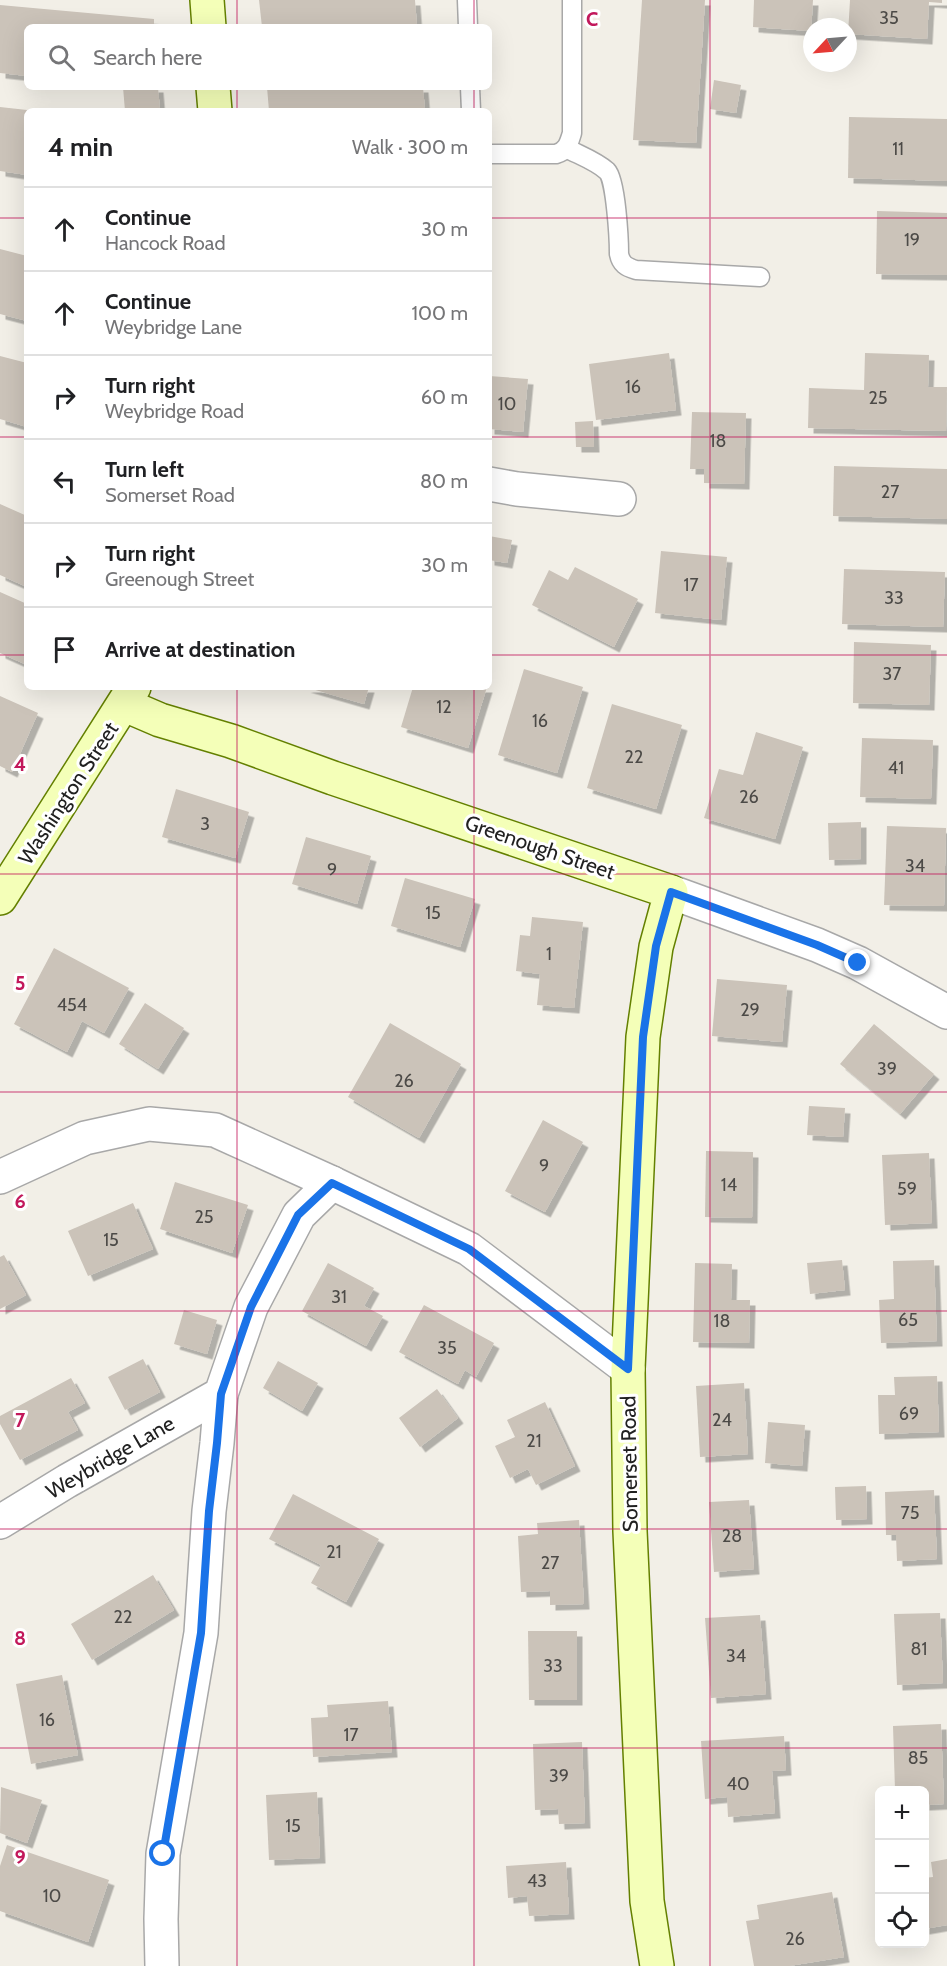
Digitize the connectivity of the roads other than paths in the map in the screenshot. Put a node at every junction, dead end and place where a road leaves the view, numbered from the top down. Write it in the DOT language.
graph roads {
  1 [pos="207,0"];
  2 [pos="467,0"];
  3 [pos="572,0"];
  4 [pos="209,24"];
  5 [pos="468,24"];
  6 [pos="213,90"];
  7 [pos="470,90"];
  8 [pos="215,108"];
  9 [pos="471,108"];
  10 [pos="566,148"];
  11 [pos="492,154"];
  12 [pos="760,277"];
  13 [pos="492,485"];
  14 [pos="619,499"];
  15 [pos="129,696"];
  16 [pos="671,892"];
  17 [pos="0,898"];
  18 [pos="947,1012"];
  19 [pos="0,1177"];
  20 [pos="332,1183"];
  21 [pos="628,1369"];
  22 [pos="221,1394"];
  23 [pos="0,1522"];
  24 [pos="162,1966"];
  25 [pos="657,1966"];
  1 -- 4 [label="street"];
  2 -- 5 [label="lane"];
  3 -- 10 [label="lane"];
  6 -- 8 [label="street"];
  7 -- 9 [label="lane"];
  10 -- 11 [label="lane"];
  10 -- 12 [label="lane"];
  13 -- 14 [label="street"];
  15 -- 16 [label="street, Greenough Street"];
  15 -- 17 [label="street, Washington Street"];
  16 -- 18 [label="street, Greenough Street"];
  16 -- 21 [label="street, Somerset Road"];
  19 -- 20 [label="street"];
  20 -- 21 [label="street"];
  20 -- 22 [label="street"];
  21 -- 25 [label="street, Somerset Road"];
  22 -- 23 [label="street, Weybridge Lane"];
  22 -- 24 [label="street"];
}
